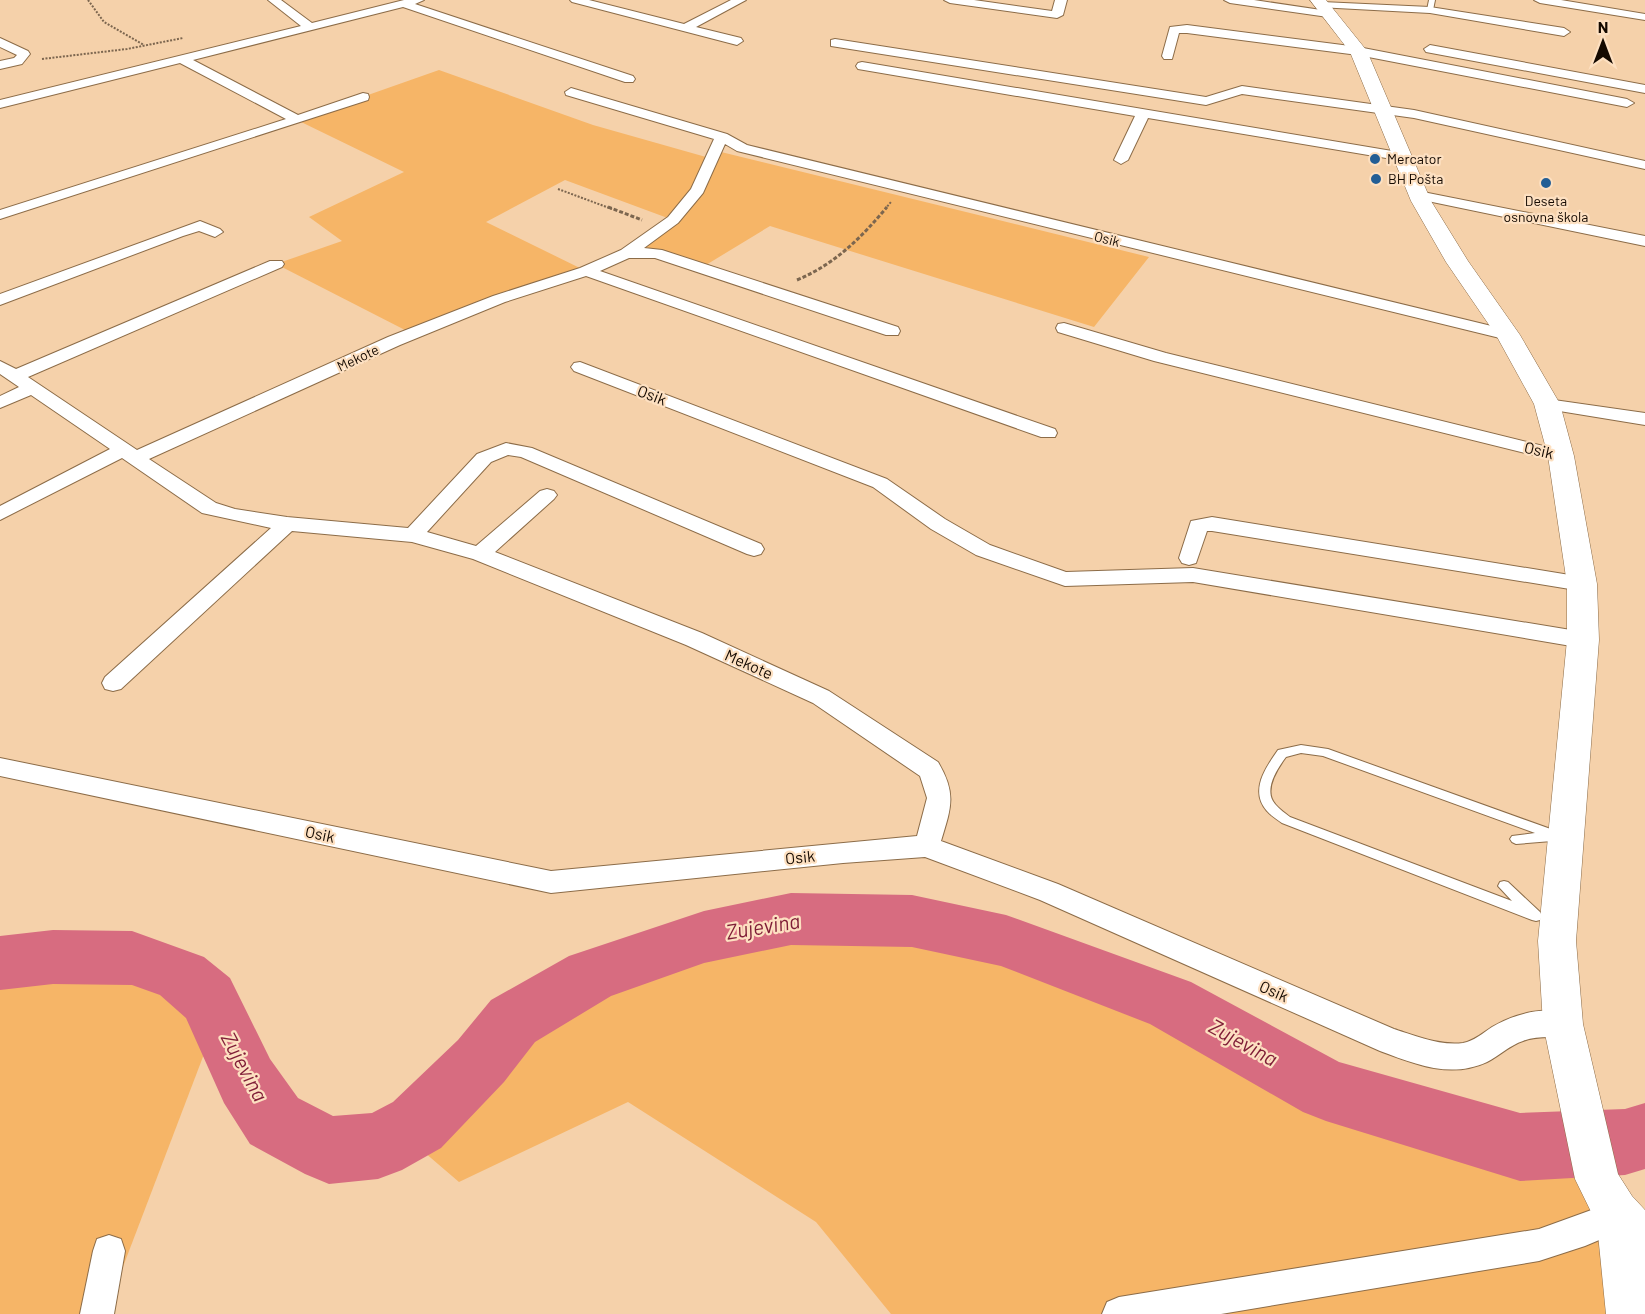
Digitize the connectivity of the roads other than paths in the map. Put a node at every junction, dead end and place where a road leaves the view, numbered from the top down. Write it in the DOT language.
graph roads {
  1 [pos="274,0"];
  2 [pos="418,0"];
  3 [pos="576,0"];
  4 [pos="741,0"];
  5 [pos="950,0"];
  6 [pos="1061,0"];
  7 [pos="1230,0"];
  8 [pos="1540,0"];
  9 [pos="404,4"];
  10 [pos="1431,5"];
  11 [pos="1323,6"];
  12 [pos="1645,17"];
  13 [pos="310,27"];
  14 [pos="685,28"];
  15 [pos="1564,32"];
  16 [pos="737,41"];
  17 [pos="0,42"];
  18 [pos="1356,42"];
  19 [pos="835,43"];
  20 [pos="1419,47"];
  21 [pos="1168,56"];
  22 [pos="180,58"];
  23 [pos="0,65"];
  24 [pos="862,66"];
  25 [pos="630,79"];
  26 [pos="1645,89"];
  27 [pos="571,92"];
  28 [pos="363,97"];
  29 [pos="1627,103"];
  30 [pos="0,104"];
  31 [pos="1385,112"];
  32 [pos="1143,114"];
  33 [pos="297,120"];
  34 [pos="722,137"];
  35 [pos="1404,157"];
  36 [pos="1121,160"];
  37 [pos="1645,165"];
  38 [pos="1418,195"];
  39 [pos="0,215"];
  40 [pos="215,232"];
  41 [pos="1645,241"];
  42 [pos="627,253"];
  43 [pos="276,264"];
  44 [pos="586,271"];
  45 [pos="0,300"];
  46 [pos="1064,328"];
  47 [pos="892,331"];
  48 [pos="1508,335"];
  49 [pos="580,367"];
  50 [pos="15,377"];
  51 [pos="0,403"];
  52 [pos="1547,404"];
  53 [pos="1645,419"];
  54 [pos="1048,434"];
  55 [pos="129,454"];
  56 [pos="1561,456"];
  57 [pos="547,495"];
  58 [pos="0,514"];
  59 [pos="287,524"];
  60 [pos="413,535"];
  61 [pos="754,549"];
  62 [pos="480,554"];
  63 [pos="1189,558"];
  64 [pos="1581,584"];
  65 [pos="1583,640"];
  66 [pos="114,683"];
  67 [pos="0,767"];
  68 [pos="1562,828"];
  69 [pos="1516,839"];
  70 [pos="926,846"];
  71 [pos="1504,886"];
  72 [pos="1536,916"];
  73 [pos="1557,941"];
  74 [pos="1563,1024"];
  75 [pos="1621,1210"];
  76 [pos="109,1251"];
  77 [pos="98,1314"];
  78 [pos="1119,1314"];
  79 [pos="1630,1314"];
  1 -- 13 [label="street"];
  2 -- 9 [label="street"];
  3 -- 14 [label="street"];
  4 -- 14 [label="street"];
  5 -- 6 [label="street"];
  7 -- 11 [label="street"];
  8 -- 12 [label="street"];
  9 -- 13 [label="street"];
  9 -- 25 [label="street"];
  10 -- 11 [label="street"];
  10 -- 15 [label="street"];
  11 -- 18 [label="main road, Osik"];
  13 -- 22 [label="street"];
  14 -- 16 [label="street"];
  17 -- 23 [label="street"];
  18 -- 21 [label="street"];
  18 -- 29 [label="street"];
  18 -- 31 [label="main road, Osik"];
  19 -- 31 [label="street"];
  20 -- 26 [label="street"];
  22 -- 30 [label="street"];
  22 -- 33 [label="street"];
  24 -- 32 [label="street"];
  27 -- 34 [label="street, Osik"];
  28 -- 33 [label="street"];
  31 -- 35 [label="main road, Osik"];
  31 -- 37 [label="street"];
  32 -- 35 [label="street"];
  32 -- 36 [label="street"];
  33 -- 39 [label="street"];
  34 -- 42 [label="street"];
  34 -- 48 [label="street, Osik"];
  35 -- 38 [label="main road, Osik"];
  38 -- 41 [label="street"];
  38 -- 48 [label="main road, Osik"];
  40 -- 45 [label="street"];
  42 -- 44 [label="street, Mekote"];
  42 -- 47 [label="street, Mekote"];
  43 -- 50 [label="street"];
  44 -- 54 [label="street"];
  44 -- 55 [label="street, Mekote"];
  46 -- 56 [label="street, Osik"];
  48 -- 52 [label="main road, Osik"];
  49 -- 65 [label="street, Osik"];
  50 -- 51 [label="street"];
  50 -- 55 [label="street, Mekote"];
  52 -- 53 [label="street"];
  52 -- 56 [label="main road, Osik"];
  55 -- 58 [label="street, Mekote"];
  55 -- 59 [label="street, Mekote"];
  56 -- 64 [label="main road, Osik"];
  57 -- 62 [label="street"];
  59 -- 60 [label="street, Mekote"];
  59 -- 66 [label="street"];
  60 -- 61 [label="street"];
  60 -- 62 [label="street, Mekote"];
  62 -- 70 [label="street, Mekote"];
  63 -- 64 [label="street"];
  64 -- 65 [label="main road, Osik"];
  65 -- 68 [label="main road, Osik"];
  67 -- 70 [label="street, Osik"];
  68 -- 69 [label="lane"];
  68 -- 72 [label="lane"];
  68 -- 73 [label="main road, Osik"];
  70 -- 74 [label="street, Osik"];
  71 -- 72 [label="lane"];
  72 -- 73 [label="lane"];
  73 -- 74 [label="main road, Osik"];
  74 -- 75 [label="main road, Osik"];
  75 -- 78 [label="street"];
  75 -- 79 [label="main road, Osik"];
  76 -- 77 [label="street"];
}
